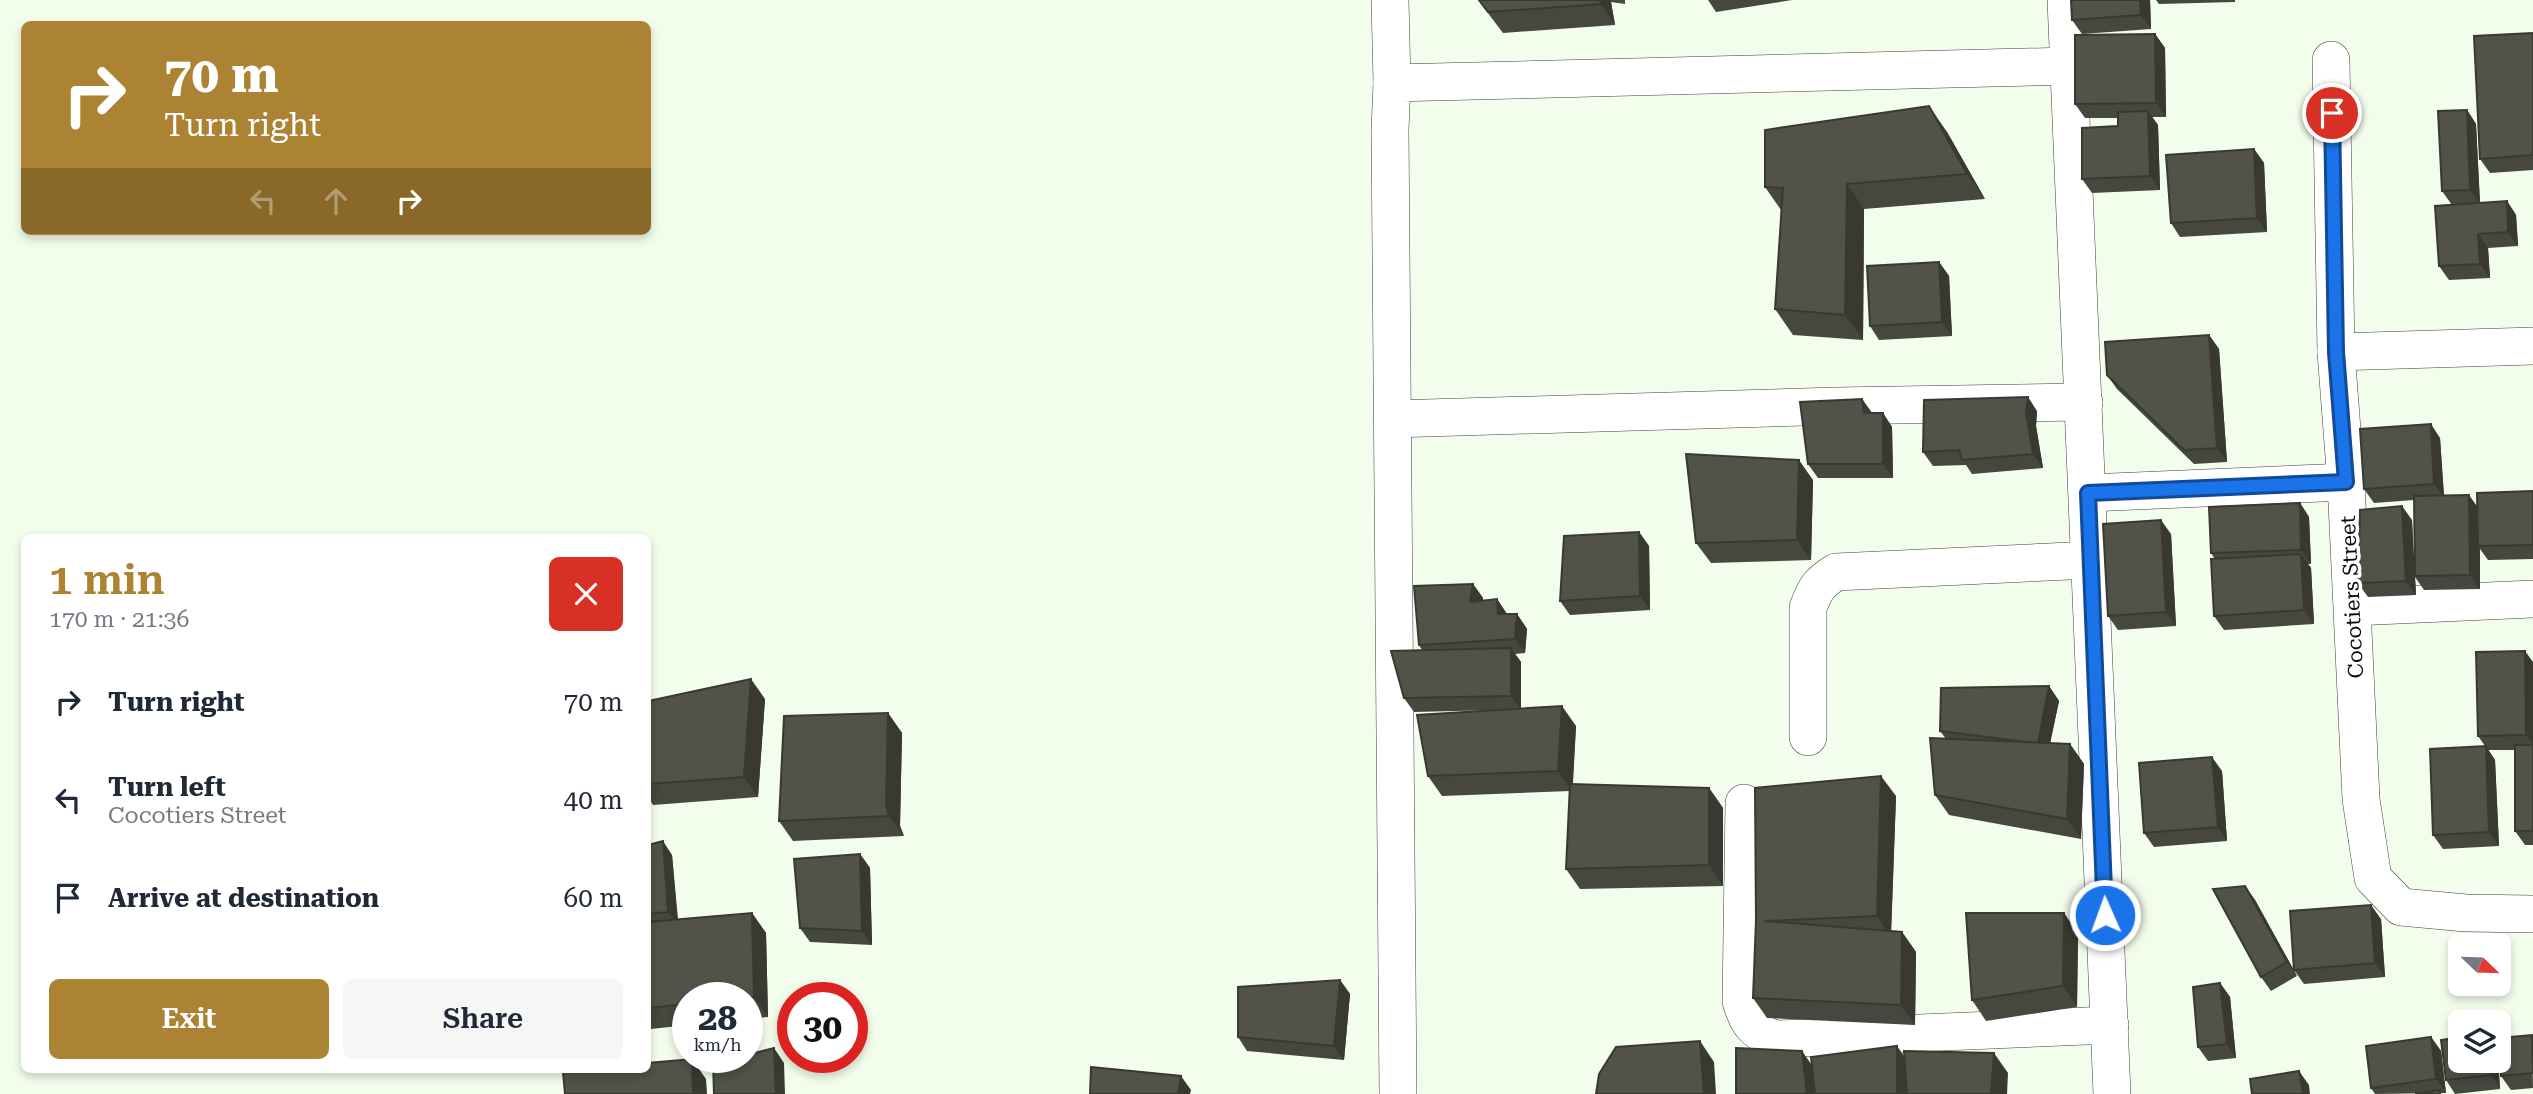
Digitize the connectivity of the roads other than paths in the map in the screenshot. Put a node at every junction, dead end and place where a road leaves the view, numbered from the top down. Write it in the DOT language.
graph roads {
  1 [pos="1390,0"];
  2 [pos="2066,0"];
  3 [pos="2331,60"];
  4 [pos="2069,66"];
  5 [pos="1392,83"];
  6 [pos="2533,346"];
  7 [pos="2336,352"];
  8 [pos="2084,402"];
  9 [pos="1393,419"];
  10 [pos="2346,482"];
  11 [pos="2088,493"];
  12 [pos="2091,560"];
  13 [pos="2533,599"];
  14 [pos="2354,607"];
  15 [pos="1808,737"];
  16 [pos="1744,803"];
  17 [pos="2533,914"];
  18 [pos="2110,1025"];
  19 [pos="1398,1094"];
  20 [pos="2112,1094"];
  1 -- 5 [label="street"];
  2 -- 4 [label="street"];
  3 -- 7 [label="street, Cocotiers Street"];
  4 -- 5 [label="street"];
  4 -- 8 [label="street"];
  5 -- 9 [label="street"];
  6 -- 7 [label="street"];
  7 -- 10 [label="street, Cocotiers Street"];
  8 -- 9 [label="street"];
  8 -- 11 [label="street"];
  9 -- 19 [label="street"];
  10 -- 11 [label="street"];
  10 -- 14 [label="street, Cocotiers Street"];
  11 -- 12 [label="street"];
  12 -- 15 [label="street"];
  12 -- 18 [label="street"];
  13 -- 14 [label="street"];
  14 -- 17 [label="street, Cocotiers Street"];
  16 -- 18 [label="street"];
  18 -- 20 [label="street"];
}
